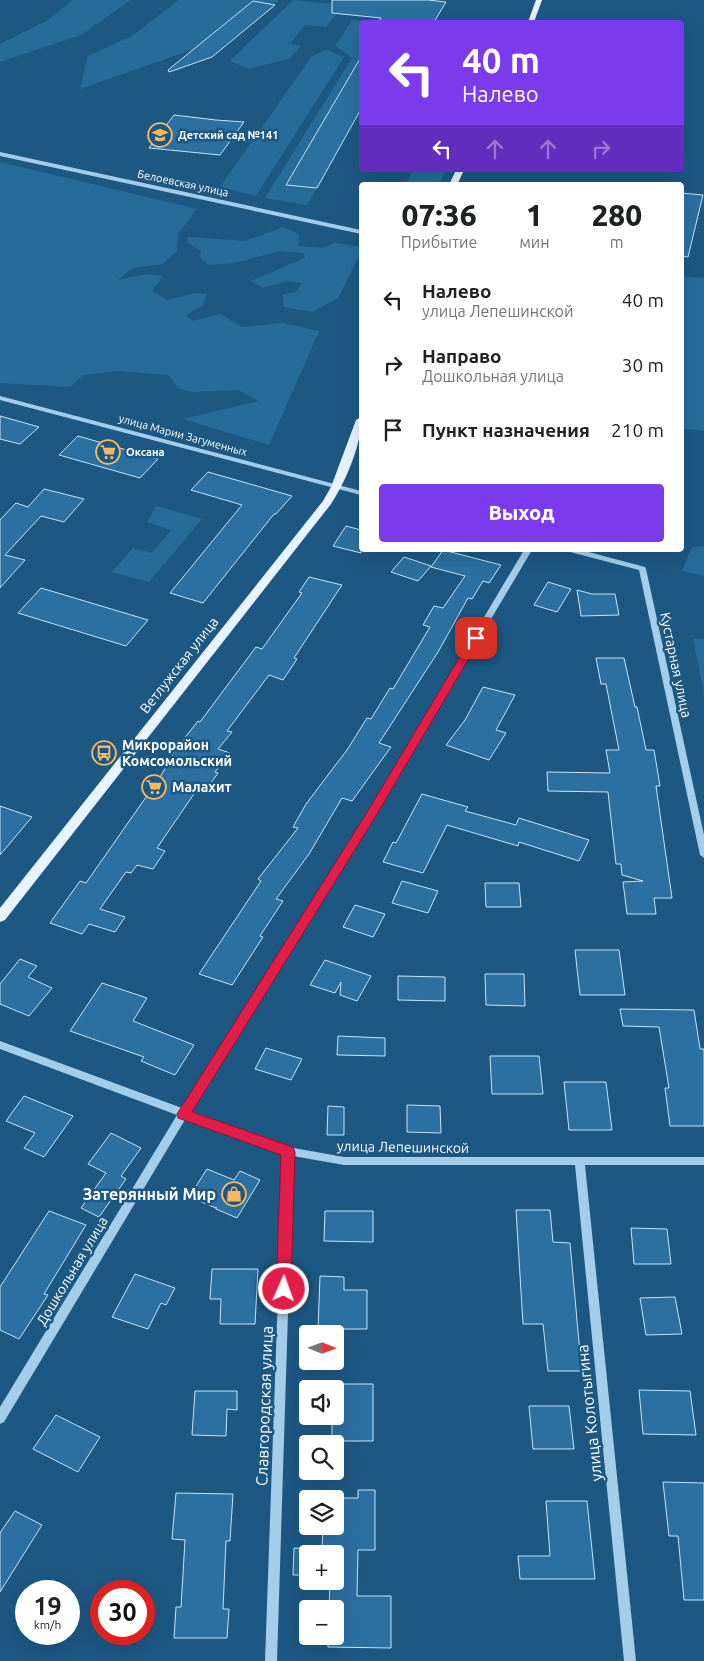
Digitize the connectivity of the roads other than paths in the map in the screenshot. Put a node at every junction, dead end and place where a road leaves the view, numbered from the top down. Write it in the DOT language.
graph roads {
  1 [pos="539,0"];
  2 [pos="532,20"];
  3 [pos="0,154"];
  4 [pos="359,232"];
  5 [pos="0,398"];
  6 [pos="359,425"];
  7 [pos="336,487"];
  8 [pos="359,493"];
  9 [pos="527,552"];
  10 [pos="580,552"];
  11 [pos="704,855"];
  12 [pos="0,917"];
  13 [pos="0,1045"];
  14 [pos="183,1114"];
  15 [pos="288,1152"];
  16 [pos="704,1161"];
  17 [pos="580,1163"];
  18 [pos="0,1418"];
  19 [pos="271,1661"];
  20 [pos="630,1661"];
  1 -- 2 [label="main road"];
  3 -- 4 [label="street, Белоевская улица"];
  5 -- 7 [label="street, улица Марии Загуменных"];
  6 -- 7 [label="main road, Ветлужская улица"];
  7 -- 8 [label="street, улица Марии Загуменных"];
  7 -- 12 [label="main road, Ветлужская улица"];
  9 -- 14 [label="street, Дошкольная улица"];
  10 -- 11 [label="street, Кустарная улица"];
  13 -- 14 [label="street, улица Лепешинской"];
  14 -- 15 [label="street, улица Лепешинской"];
  14 -- 18 [label="street, Дошкольная улица"];
  15 -- 17 [label="street, улица Лепешинской"];
  15 -- 19 [label="street, Славгородская улица"];
  16 -- 17 [label="street, улица Лепешинской"];
  17 -- 20 [label="street, улица Колотыгина"];
}
